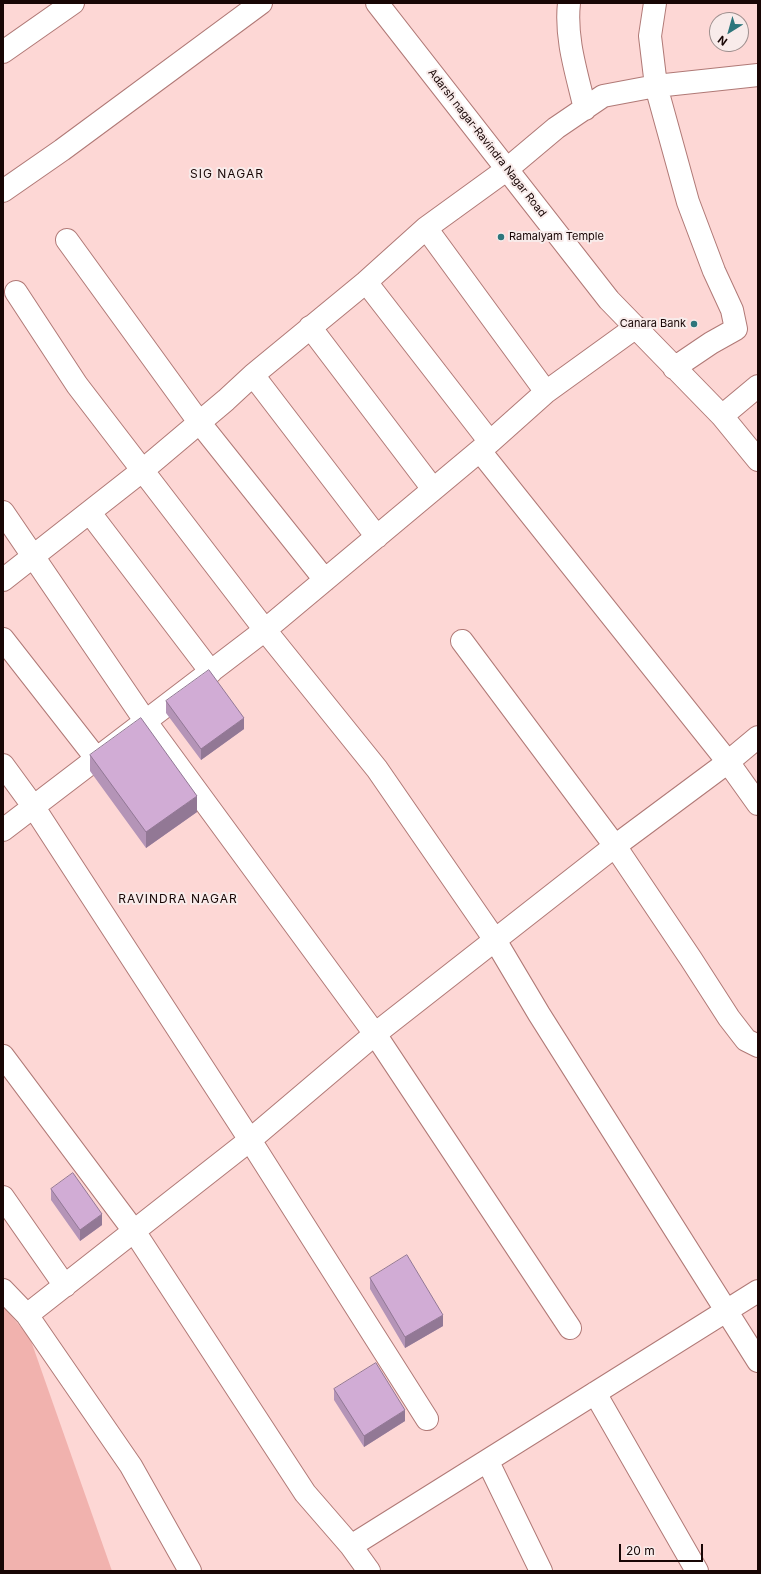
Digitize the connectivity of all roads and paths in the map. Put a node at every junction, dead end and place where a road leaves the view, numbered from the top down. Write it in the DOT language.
graph roads {
  1 [pos="73,3"];
  2 [pos="261,3"];
  3 [pos="377,3"];
  4 [pos="569,3"];
  5 [pos="655,3"];
  6 [pos="3,52"];
  7 [pos="758,75"];
  8 [pos="656,86"];
  9 [pos="585,108"];
  10 [pos="506,170"];
  11 [pos="3,191"];
  12 [pos="426,228"];
  13 [pos="67,240"];
  14 [pos="366,282"];
  15 [pos="16,292"];
  16 [pos="310,327"];
  17 [pos="636,327"];
  18 [pos="674,368"];
  19 [pos="253,374"];
  20 [pos="758,386"];
  21 [pos="546,392"];
  22 [pos="722,416"];
  23 [pos="200,422"];
  24 [pos="485,446"];
  25 [pos="758,460"];
  26 [pos="143,470"];
  27 [pos="433,490"];
  28 [pos="3,512"];
  29 [pos="90,513"];
  30 [pos="377,537"];
  31 [pos="33,556"];
  32 [pos="3,580"];
  33 [pos="325,580"];
  34 [pos="265,630"];
  35 [pos="3,639"];
  36 [pos="462,642"];
  37 [pos="211,672"];
  38 [pos="146,722"];
  39 [pos="758,737"];
  40 [pos="96,758"];
  41 [pos="728,762"];
  42 [pos="3,765"];
  43 [pos="758,804"];
  44 [pos="33,806"];
  45 [pos="3,830"];
  46 [pos="615,846"];
  47 [pos="495,940"];
  48 [pos="375,1034"];
  49 [pos="758,1046"];
  50 [pos="3,1056"];
  51 [pos="250,1140"];
  52 [pos="3,1197"];
  53 [pos="134,1231"];
  54 [pos="66,1286"];
  55 [pos="3,1290"];
  56 [pos="758,1291"];
  57 [pos="726,1309"];
  58 [pos="27,1315"];
  59 [pos="570,1328"];
  60 [pos="758,1361"];
  61 [pos="595,1393"];
  62 [pos="427,1419"];
  63 [pos="488,1462"];
  64 [pos="352,1546"];
  65 [pos="190,1571"];
  66 [pos="369,1571"];
  67 [pos="541,1571"];
  68 [pos="697,1571"];
  1 -- 6 [label="street"];
  2 -- 11 [label="street"];
  3 -- 10 [label="street, Adarsh nagar-Ravindra Nagar Road"];
  4 -- 9 [label="street"];
  5 -- 8 [label="street"];
  7 -- 8 [label="street"];
  8 -- 9 [label="street"];
  8 -- 18 [label="street"];
  9 -- 10 [label="street"];
  10 -- 12 [label="street"];
  10 -- 17 [label="street, Adarsh nagar-Ravindra Nagar Road"];
  12 -- 14 [label="street"];
  12 -- 21 [label="street"];
  13 -- 23 [label="street"];
  14 -- 16 [label="street"];
  14 -- 24 [label="street"];
  15 -- 26 [label="street"];
  16 -- 19 [label="street"];
  16 -- 27 [label="street"];
  17 -- 18 [label="street, Adarsh nagar-Ravindra Nagar Road"];
  17 -- 21 [label="street"];
  18 -- 22 [label="street, Adarsh nagar-Ravindra Nagar Road"];
  19 -- 23 [label="street"];
  19 -- 30 [label="street"];
  20 -- 22 [label="street"];
  21 -- 24 [label="street"];
  22 -- 25 [label="street, Adarsh nagar-Ravindra Nagar Road"];
  23 -- 26 [label="street"];
  23 -- 33 [label="street"];
  24 -- 27 [label="street"];
  24 -- 41 [label="street"];
  26 -- 29 [label="street"];
  26 -- 34 [label="street"];
  27 -- 30 [label="street"];
  28 -- 31 [label="street"];
  29 -- 31 [label="street"];
  29 -- 37 [label="street"];
  30 -- 33 [label="street"];
  31 -- 32 [label="street"];
  31 -- 38 [label="street"];
  33 -- 34 [label="street"];
  34 -- 37 [label="street"];
  34 -- 47 [label="street"];
  35 -- 40 [label="street"];
  36 -- 46 [label="street"];
  37 -- 38 [label="street"];
  38 -- 40 [label="street"];
  38 -- 48 [label="street"];
  39 -- 41 [label="street"];
  40 -- 44 [label="street"];
  41 -- 43 [label="street"];
  41 -- 46 [label="street"];
  42 -- 44 [label="street"];
  44 -- 45 [label="street"];
  44 -- 51 [label="street"];
  46 -- 47 [label="street"];
  46 -- 49 [label="street"];
  47 -- 48 [label="street"];
  47 -- 57 [label="street"];
  48 -- 51 [label="street"];
  48 -- 59 [label="street"];
  50 -- 53 [label="street"];
  51 -- 53 [label="street"];
  51 -- 62 [label="street"];
  52 -- 54 [label="street"];
  53 -- 54 [label="street"];
  53 -- 64 [label="street"];
  54 -- 58 [label="street"];
  55 -- 58 [label="street"];
  56 -- 57 [label="street"];
  57 -- 60 [label="street"];
  57 -- 61 [label="street"];
  58 -- 65 [label="street"];
  61 -- 63 [label="street"];
  61 -- 68 [label="street"];
  63 -- 64 [label="street"];
  63 -- 67 [label="street"];
  64 -- 66 [label="street"];
}
